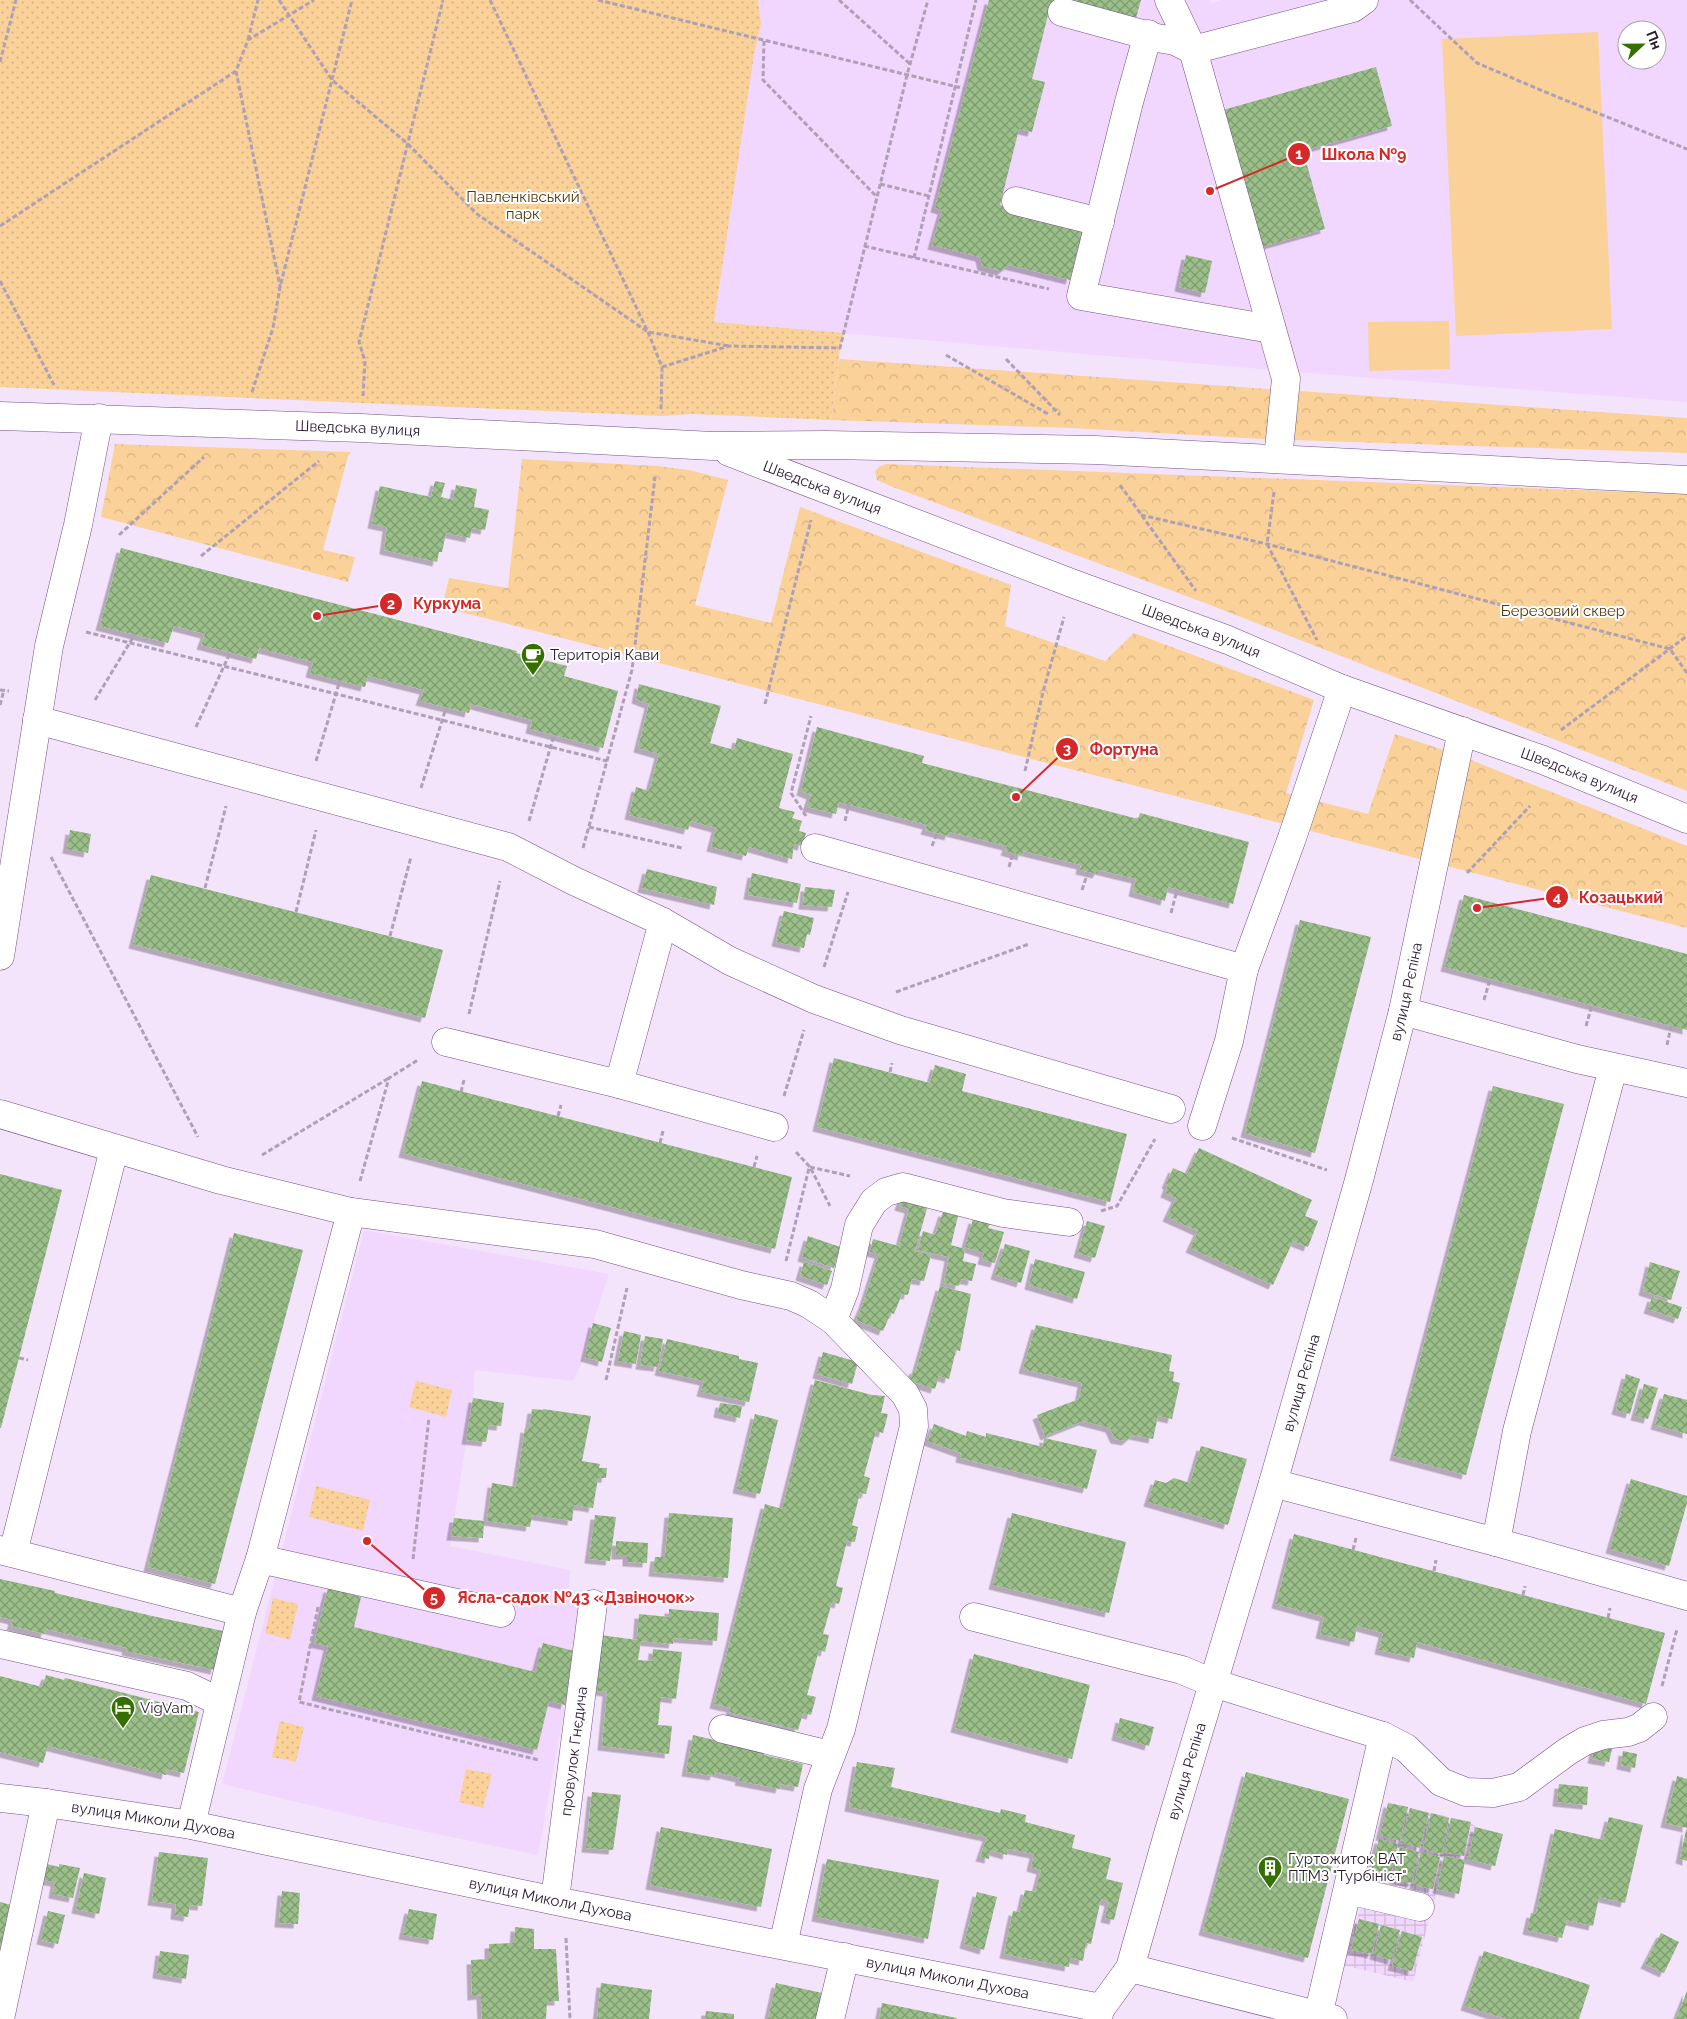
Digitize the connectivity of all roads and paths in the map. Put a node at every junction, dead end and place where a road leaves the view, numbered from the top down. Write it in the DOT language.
graph roads {
  1 [pos="16,0"];
  2 [pos="258,0"];
  3 [pos="279,0"];
  4 [pos="314,0"];
  5 [pos="352,0"];
  6 [pos="443,0"];
  7 [pos="490,0"];
  8 [pos="598,0"];
  9 [pos="839,0"];
  10 [pos="847,0"];
  11 [pos="928,0"];
  12 [pos="976,0"];
  13 [pos="1169,0"];
  14 [pos="1364,0"];
  15 [pos="1410,0"];
  16 [pos="849,7"];
  17 [pos="1062,12"];
  18 [pos="290,14"];
  19 [pos="1148,34"];
  20 [pos="248,40"];
  21 [pos="764,41"];
  22 [pos="1193,50"];
  23 [pos="0,62"];
  24 [pos="910,64"];
  25 [pos="236,71"];
  26 [pos="907,75"];
  27 [pos="332,80"];
  28 [pos="955,87"];
  29 [pos="966,89"];
  30 [pos="408,144"];
  31 [pos="1687,150"];
  32 [pos="880,184"];
  33 [pos="877,196"];
  34 [pos="929,196"];
  35 [pos="1016,201"];
  36 [pos="1100,222"];
  37 [pos="0,226"];
  38 [pos="864,246"];
  39 [pos="914,258"];
  40 [pos="0,281"];
  41 [pos="280,287"];
  42 [pos="1081,296"];
  43 [pos="1271,329"];
  44 [pos="648,332"];
  45 [pos="729,346"];
  46 [pos="946,355"];
  47 [pos="1006,359"];
  48 [pos="662,367"];
  49 [pos="0,416"];
  50 [pos="71,418"];
  51 [pos="99,418"];
  52 [pos="1055,418"];
  53 [pos="1066,421"];
  54 [pos="242,423"];
  55 [pos="361,428"];
  56 [pos="659,442"];
  57 [pos="713,446"];
  58 [pos="1278,459"];
  59 [pos="1116,480"];
  60 [pos="1687,480"];
  61 [pos="812,512"];
  62 [pos="1141,515"];
  63 [pos="119,535"];
  64 [pos="1267,544"];
  65 [pos="200,556"];
  66 [pos="1074,584"];
  67 [pos="1199,595"];
  68 [pos="54,624"];
  69 [pos="135,634"];
  70 [pos="1687,636"];
  71 [pos="130,643"];
  72 [pos="1670,649"];
  73 [pos="230,653"];
  74 [pos="224,666"];
  75 [pos="1687,673"];
  76 [pos="340,680"];
  77 [pos="1342,689"];
  78 [pos="4,690"];
  79 [pos="336,694"];
  80 [pos="765,704"];
  81 [pos="0,705"];
  82 [pos="446,708"];
  83 [pos="811,716"];
  84 [pos="37,720"];
  85 [pos="442,720"];
  86 [pos="77,730"];
  87 [pos="1462,730"];
  88 [pos="1560,731"];
  89 [pos="554,735"];
  90 [pos="550,747"];
  91 [pos="182,759"];
  92 [pos="607,761"];
  93 [pos="1025,771"];
  94 [pos="235,773"];
  95 [pos="316,795"];
  96 [pos="24,805"];
  97 [pos="1530,806"];
  98 [pos="1687,819"];
  99 [pos="416,822"];
  100 [pos="589,827"];
  101 [pos="682,848"];
  102 [pos="814,848"];
  103 [pos="514,850"];
  104 [pos="858,860"];
  105 [pos="1465,875"];
  106 [pos="574,881"];
  107 [pos="205,888"];
  108 [pos="296,912"];
  109 [pos="663,922"];
  110 [pos="390,936"];
  111 [pos="1030,944"];
  112 [pos="0,956"];
  113 [pos="1244,970"];
  114 [pos="814,999"];
  115 [pos="846,1010"];
  116 [pos="1403,1011"];
  117 [pos="454,1044"];
  118 [pos="1613,1068"];
  119 [pos="389,1078"];
  120 [pos="1687,1083"];
  121 [pos="619,1084"];
  122 [pos="1172,1109"];
  123 [pos="0,1114"];
  124 [pos="1202,1126"];
  125 [pos="774,1127"];
  126 [pos="114,1149"];
  127 [pos="810,1167"];
  128 [pos="221,1180"];
  129 [pos="1359,1180"];
  130 [pos="351,1212"];
  131 [pos="1069,1222"];
  132 [pos="635,1254"];
  133 [pos="777,1293"];
  134 [pos="833,1320"];
  135 [pos="606,1380"];
  136 [pos="429,1418"];
  137 [pos="1273,1483"];
  138 [pos="1496,1542"];
  139 [pos="7,1552"];
  140 [pos="260,1559"];
  141 [pos="324,1573"];
  142 [pos="409,1592"];
  143 [pos="1686,1596"];
  144 [pos="592,1604"];
  145 [pos="242,1612"];
  146 [pos="501,1613"];
  147 [pos="974,1617"];
  148 [pos="0,1644"];
  149 [pos="1213,1683"];
  150 [pos="220,1702"];
  151 [pos="1653,1717"];
  152 [pos="723,1728"];
  153 [pos="1383,1736"];
  154 [pos="830,1755"];
  155 [pos="544,1761"];
  156 [pos="0,1798"];
  157 [pos="46,1803"];
  158 [pos="190,1825"];
  159 [pos="1348,1890"];
  160 [pos="561,1901"];
  161 [pos="1420,1907"];
  162 [pos="783,1945"];
  163 [pos="845,1957"];
  164 [pos="1130,1968"];
  165 [pos="1099,2013"];
  166 [pos="1326,2018"];
  167 [pos="0,2019"];
  168 [pos="570,2019"];
  169 [pos="830,2019"];
  1 -- 23 [label="path"];
  2 -- 20 [label="path"];
  3 -- 18 [label="path"];
  4 -- 18 [label="path"];
  5 -- 27 [label="path"];
  6 -- 30 [label="path"];
  7 -- 44 [label="path"];
  8 -- 21 [label="path"];
  9 -- 16 [label="path"];
  10 -- 16 [label="path"];
  11 -- 24 [label="path"];
  12 -- 28 [label="path"];
  13 -- 22 [label="street"];
  14 -- 22 [label="street"];
  15 -- 31 [label="path"];
  16 -- 24 [label="path"];
  17 -- 19 [label="street"];
  18 -- 20 [label="path"];
  18 -- 27 [label="path"];
  19 -- 22 [label="street"];
  19 -- 36 [label="street"];
  20 -- 25 [label="path"];
  21 -- 26 [label="path"];
  21 -- 33 [label="path"];
  22 -- 43 [label="street"];
  24 -- 26 [label="path"];
  25 -- 37 [label="path"];
  25 -- 41 [label="path"];
  26 -- 28 [label="path"];
  26 -- 32 [label="path"];
  27 -- 30 [label="path"];
  27 -- 41 [label="path"];
  28 -- 29 [label="path"];
  28 -- 34 [label="path"];
  30 -- 44 [label="path"];
  30 -- 55 [label="path"];
  32 -- 33 [label="path"];
  32 -- 34 [label="path"];
  33 -- 38 [label="path"];
  34 -- 39 [label="path"];
  35 -- 36 [label="street"];
  36 -- 42 [label="street"];
  38 -- 39 [label="path"];
  38 -- 45 [label="path"];
  39 -- 42 [label="path"];
  40 -- 50 [label="path"];
  41 -- 54 [label="path"];
  42 -- 43 [label="street"];
  43 -- 58 [label="street"];
  44 -- 45 [label="path"];
  44 -- 48 [label="path"];
  45 -- 48 [label="path"];
  46 -- 52 [label="path"];
  47 -- 53 [label="path"];
  48 -- 56 [label="path"];
  49 -- 50 [label="street, Шведська вулиця"];
  50 -- 51 [label="street, Шведська вулиця"];
  51 -- 54 [label="street, Шведська вулиця"];
  51 -- 68 [label="street"];
  54 -- 55 [label="street, Шведська вулиця"];
  54 -- 63 [label="path"];
  55 -- 56 [label="street, Шведська вулиця"];
  55 -- 65 [label="path"];
  56 -- 57 [label="street, Шведська вулиця"];
  56 -- 92 [label="path"];
  57 -- 58 [label="street, Шведська вулиця"];
  57 -- 66 [label="street, Шведська вулиця"];
  58 -- 60 [label="street, Шведська вулиця"];
  58 -- 64 [label="path"];
  59 -- 62 [label="path"];
  61 -- 80 [label="path"];
  62 -- 64 [label="path"];
  62 -- 67 [label="path"];
  64 -- 72 [label="path"];
  64 -- 77 [label="path"];
  66 -- 77 [label="street, Шведська вулиця"];
  66 -- 93 [label="path"];
  68 -- 71 [label="path"];
  68 -- 84 [label="street"];
  69 -- 71 [label="path"];
  70 -- 72 [label="path"];
  71 -- 74 [label="path"];
  71 -- 86 [label="path"];
  72 -- 75 [label="path"];
  72 -- 88 [label="path"];
  73 -- 74 [label="path"];
  74 -- 79 [label="path"];
  74 -- 91 [label="path"];
  76 -- 79 [label="path"];
  77 -- 87 [label="street, Шведська вулиця"];
  77 -- 113 [label="street"];
  78 -- 81 [label="path"];
  79 -- 85 [label="path"];
  79 -- 95 [label="path"];
  82 -- 85 [label="path"];
  83 -- 102 [label="path"];
  84 -- 86 [label="street"];
  84 -- 96 [label="street"];
  85 -- 90 [label="path"];
  85 -- 99 [label="path"];
  86 -- 91 [label="street"];
  87 -- 98 [label="street, Шведська вулиця"];
  87 -- 116 [label="street, вулиця Рєпіна"];
  89 -- 90 [label="path"];
  90 -- 92 [label="path"];
  90 -- 103 [label="path"];
  91 -- 94 [label="street"];
  92 -- 100 [label="path"];
  94 -- 95 [label="street"];
  94 -- 107 [label="path"];
  95 -- 99 [label="street"];
  95 -- 108 [label="path"];
  96 -- 112 [label="street"];
  96 -- 128 [label="path"];
  97 -- 105 [label="path"];
  99 -- 103 [label="street"];
  99 -- 110 [label="path"];
  100 -- 101 [label="path"];
  100 -- 106 [label="path"];
  102 -- 104 [label="street"];
  103 -- 106 [label="street"];
  103 -- 117 [label="path"];
  104 -- 113 [label="street"];
  104 -- 114 [label="path"];
  106 -- 109 [label="street"];
  109 -- 114 [label="street"];
  109 -- 121 [label="street"];
  111 -- 115 [label="path"];
  113 -- 124 [label="street"];
  114 -- 115 [label="street"];
  114 -- 125 [label="path"];
  115 -- 122 [label="street"];
  116 -- 118 [label="street"];
  116 -- 129 [label="street, вулиця Рєпіна"];
  117 -- 119 [label="path"];
  117 -- 121 [label="street"];
  118 -- 120 [label="street"];
  118 -- 138 [label="street"];
  119 -- 128 [label="path"];
  119 -- 130 [label="path"];
  121 -- 125 [label="street"];
  122 -- 131 [label="path"];
  123 -- 126 [label="street"];
  124 -- 129 [label="path"];
  126 -- 128 [label="street"];
  126 -- 139 [label="street"];
  127 -- 133 [label="path"];
  128 -- 130 [label="street"];
  129 -- 137 [label="street, вулиця Рєпіна"];
  130 -- 132 [label="street"];
  130 -- 140 [label="street"];
  131 -- 134 [label="street"];
  132 -- 133 [label="street"];
  132 -- 135 [label="path"];
  133 -- 134 [label="street"];
  134 -- 154 [label="street"];
  136 -- 142 [label="path"];
  137 -- 138 [label="street"];
  137 -- 149 [label="street, вулиця Рєпіна"];
  138 -- 143 [label="street"];
  139 -- 145 [label="street"];
  140 -- 141 [label="street"];
  140 -- 145 [label="street"];
  141 -- 142 [label="street"];
  141 -- 155 [label="path"];
  142 -- 146 [label="street"];
  143 -- 151 [label="path"];
  144 -- 160 [label="street, провулок Гнєдича"];
  145 -- 150 [label="street"];
  147 -- 149 [label="street"];
  148 -- 150 [label="street"];
  149 -- 153 [label="street"];
  149 -- 164 [label="street, вулиця Рєпіна"];
  150 -- 158 [label="street"];
  151 -- 153 [label="street"];
  152 -- 154 [label="street"];
  153 -- 159 [label="street"];
  154 -- 162 [label="street"];
  156 -- 157 [label="street, вулиця Миколи Духова"];
  157 -- 158 [label="street, вулиця Миколи Духова"];
  157 -- 167 [label="street"];
  158 -- 160 [label="street, вулиця Миколи Духова"];
  159 -- 161 [label="street"];
  159 -- 166 [label="street"];
  160 -- 162 [label="street, вулиця Миколи Духова"];
  160 -- 168 [label="path"];
  162 -- 163 [label="street, вулиця Миколи Духова"];
  163 -- 165 [label="street, вулиця Миколи Духова"];
  163 -- 169 [label="street"];
  164 -- 165 [label="street, вулиця Рєпіна"];
  164 -- 166 [label="street"];
}
